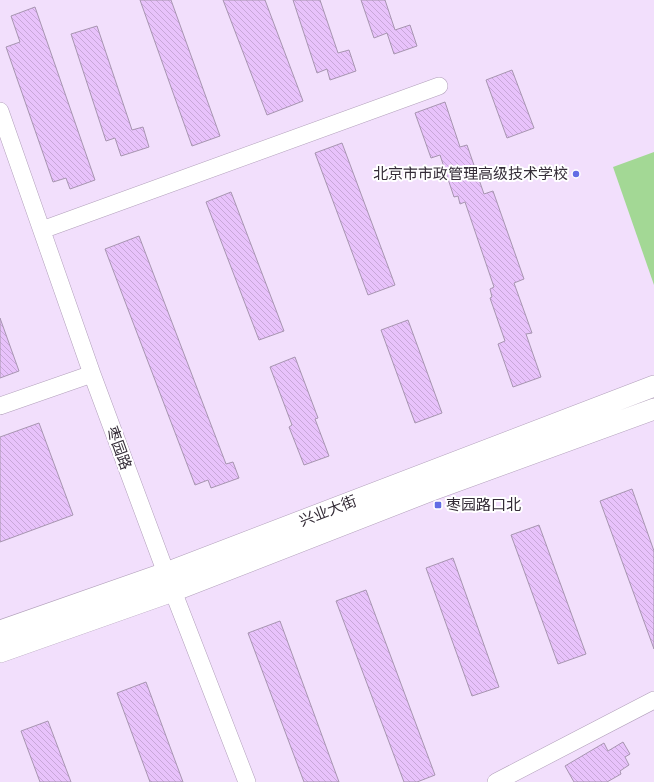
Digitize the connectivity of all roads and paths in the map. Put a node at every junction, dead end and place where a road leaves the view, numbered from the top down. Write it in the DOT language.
graph roads {
  1 [pos="439,86"];
  2 [pos="0,111"];
  3 [pos="42,230"];
  4 [pos="92,374"];
  5 [pos="654,386"];
  6 [pos="0,406"];
  7 [pos="654,409"];
  8 [pos="170,582"];
  9 [pos="0,631"];
  10 [pos="0,652"];
  11 [pos="654,700"];
  12 [pos="247,782"];
  13 [pos="496,782"];
  1 -- 3 [label="street"];
  2 -- 3 [label="street, 枣园路"];
  3 -- 4 [label="street, 枣园路"];
  4 -- 6 [label="street"];
  4 -- 8 [label="street, 枣园路"];
  5 -- 8 [label="main road, 兴业大街"];
  7 -- 8 [label="main road, 兴业大街"];
  8 -- 9 [label="main road, 兴业大街"];
  8 -- 10 [label="main road, 兴业大街"];
  8 -- 12 [label="street, 枣园路"];
  11 -- 13 [label="street"];
}
